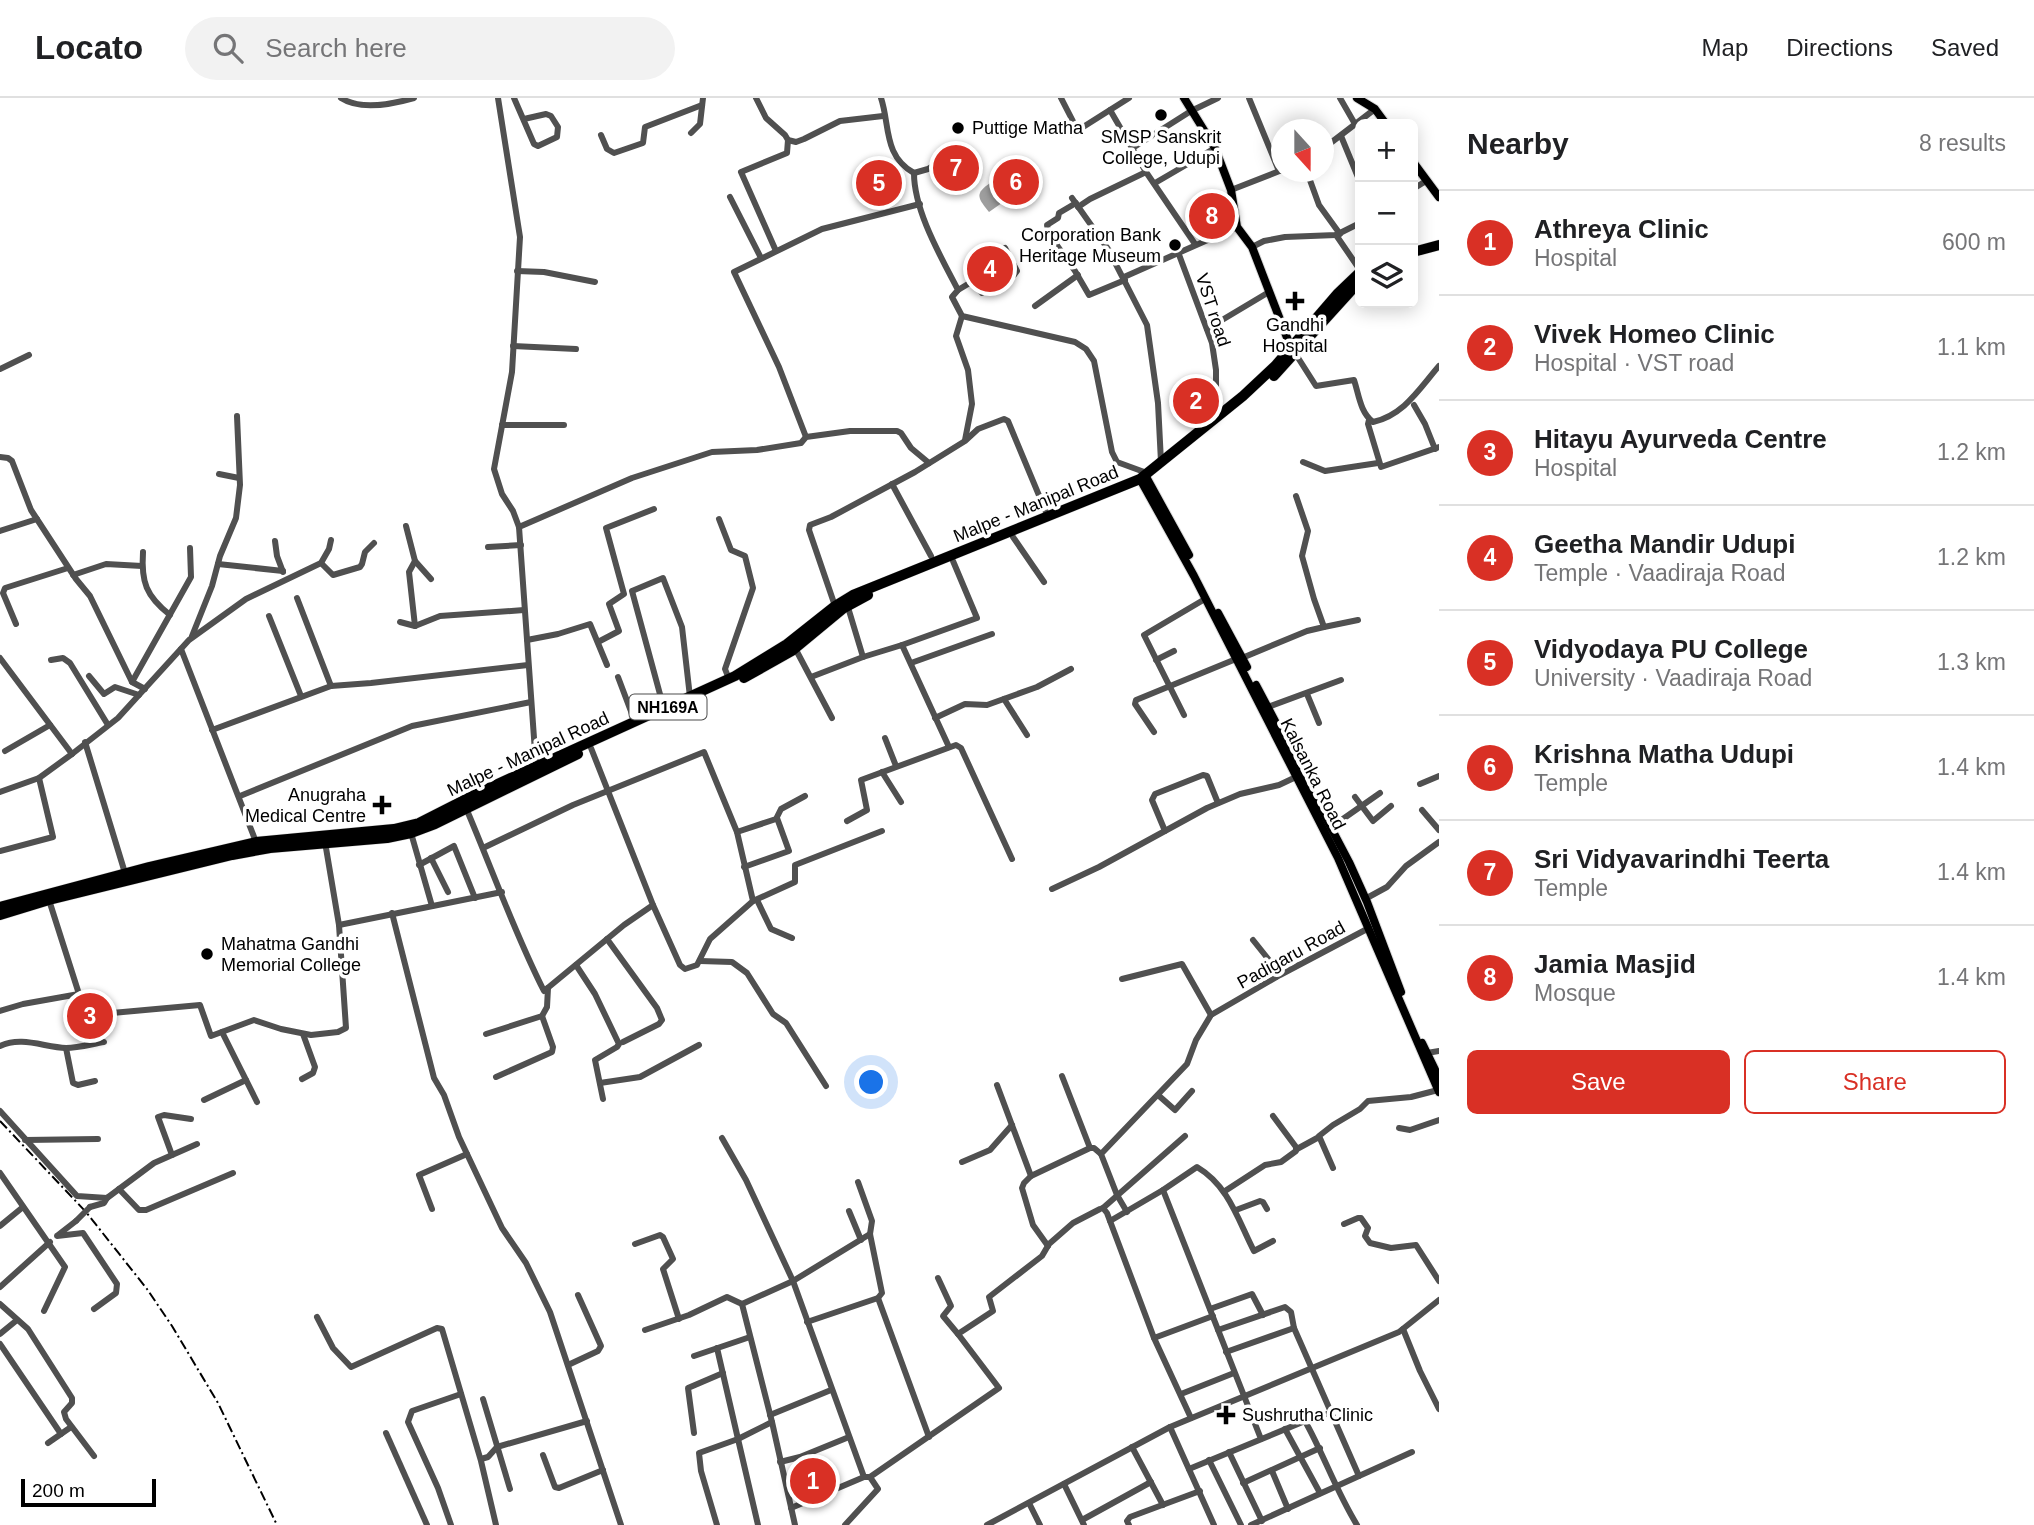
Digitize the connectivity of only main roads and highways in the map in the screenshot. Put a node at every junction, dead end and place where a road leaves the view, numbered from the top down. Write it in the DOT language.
graph roads {
  1 [pos="1184,98"];
  2 [pos="1357,98"];
  3 [pos="1383,119"];
  4 [pos="1418,169"];
  5 [pos="1439,196"];
  6 [pos="1439,243"];
  7 [pos="1418,246"];
  8 [pos="1418,251"];
  9 [pos="1355,277"];
  10 [pos="1355,286"];
  11 [pos="1293,350"];
  12 [pos="1145,478"];
  13 [pos="846,602"];
  14 [pos="1239,659"];
  15 [pos="481,795"];
  16 [pos="150,870"];
  17 [pos="0,907"];
  18 [pos="0,915"];
  19 [pos="1439,1078"];
  20 [pos="1439,1091"];
  1 -- 11 [label="main road"];
  2 -- 3 [label="main road"];
  4 -- 5 [label="main road"];
  6 -- 7 [label="highway"];
  6 -- 8 [label="highway"];
  9 -- 11 [label="highway, Malpe - Manipal Road / NH169A"];
  10 -- 11 [label="highway, Malpe - Manipal Road / NH169A"];
  11 -- 12 [label="highway, Malpe - Manipal Road / NH169A"];
  11 -- 12 [label="highway, Malpe - Manipal Road / NH169A"];
  12 -- 13 [label="highway, Malpe - Manipal Road / NH169A"];
  12 -- 13 [label="highway, Malpe - Manipal Road / NH169A"];
  12 -- 14 [label="main road"];
  12 -- 14 [label="main road, Kalsanka Road"];
  13 -- 15 [label="highway, Malpe - Manipal Road / NH169A"];
  13 -- 15 [label="highway, Malpe - Manipal Road / NH169A"];
  14 -- 19 [label="main road"];
  14 -- 20 [label="main road, Kalsanka Road"];
  15 -- 16 [label="highway, Malpe - Manipal Road / NH169A"];
  15 -- 16 [label="highway, Malpe - Manipal Road / NH169A"];
  16 -- 17 [label="highway, Malpe - Manipal Road / NH169A"];
  16 -- 18 [label="highway, Malpe - Manipal Road / NH169A"];
}
